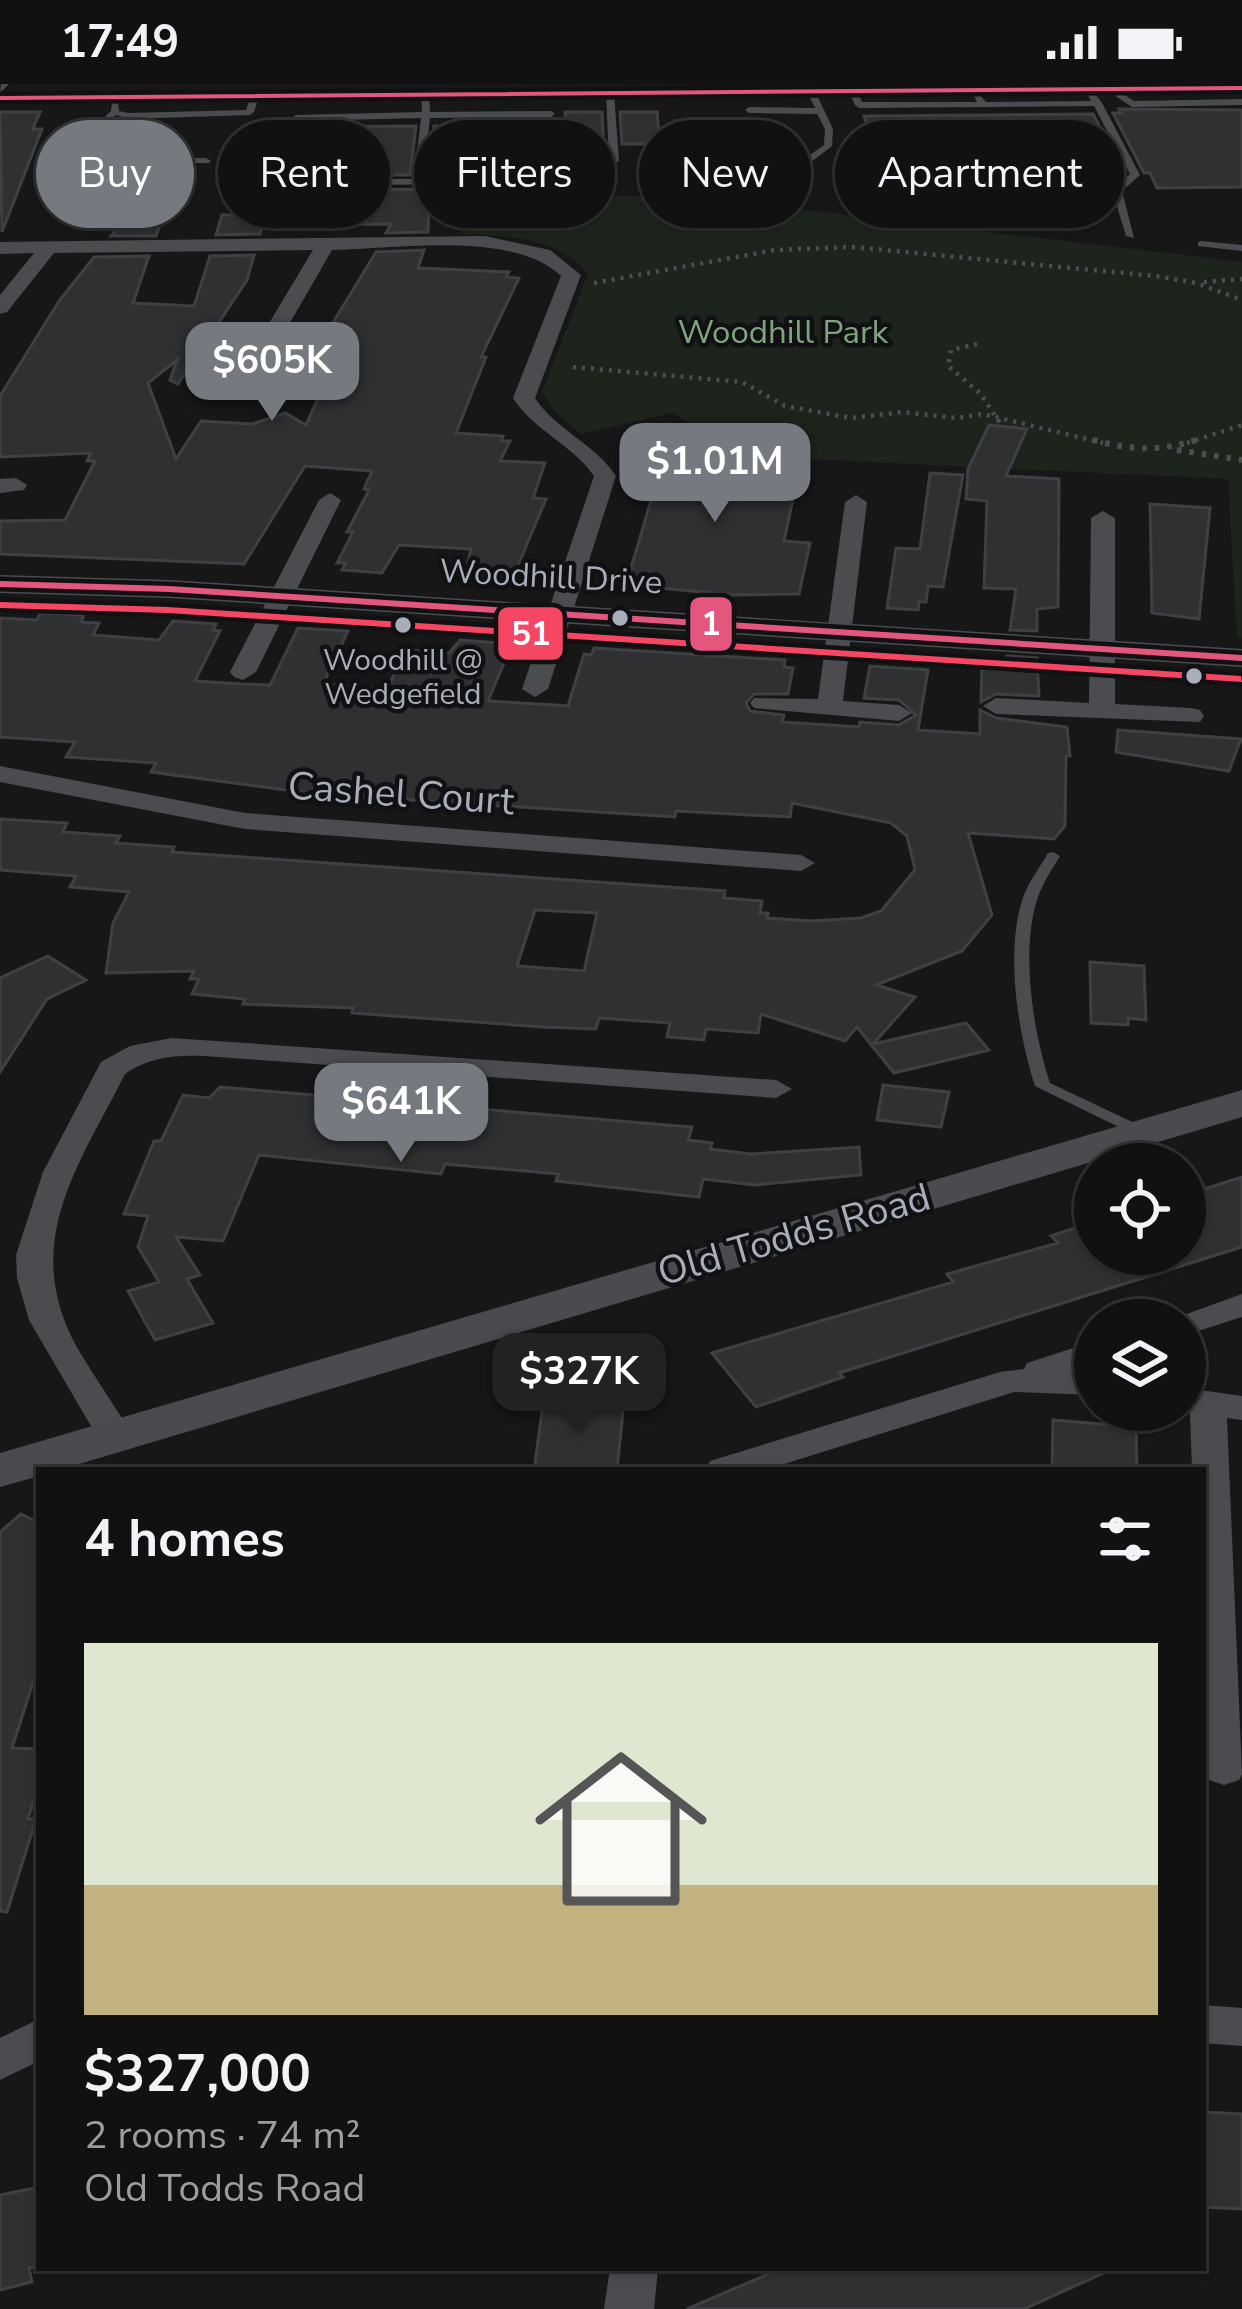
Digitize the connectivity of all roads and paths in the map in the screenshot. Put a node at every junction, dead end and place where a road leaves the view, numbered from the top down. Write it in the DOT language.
graph roads {
  1 [pos="1005,87"];
  2 [pos="676,88"];
  3 [pos="1242,88"];
  4 [pos="485,89"];
  5 [pos="336,90"];
  6 [pos="2,91"];
  7 [pos="1101,91"];
  8 [pos="610,93"];
  9 [pos="979,97"];
  10 [pos="816,101"];
  11 [pos="1242,101"];
  12 [pos="116,105"];
  13 [pos="426,105"];
  14 [pos="749,110"];
  15 [pos="550,114"];
  16 [pos="296,118"];
  17 [pos="100,120"];
  18 [pos="424,120"];
  19 [pos="612,120"];
  20 [pos="811,158"];
  21 [pos="194,161"];
  22 [pos="206,161"];
  23 [pos="1131,236"];
  24 [pos="326,244"];
  25 [pos="1201,244"];
  26 [pos="0,248"];
  27 [pos="48,248"];
  28 [pos="1242,248"];
  29 [pos="1242,279"];
  30 [pos="1196,283"];
  31 [pos="568,284"];
  32 [pos="1242,300"];
  33 [pos="0,308"];
  34 [pos="977,344"];
  35 [pos="573,367"];
  36 [pos="243,385"];
  37 [pos="994,416"];
  38 [pos="1242,425"];
  39 [pos="1001,426"];
  40 [pos="1170,448"];
  41 [pos="1242,460"];
  42 [pos="330,500"];
  43 [pos="856,502"];
  44 [pos="1103,518"];
  45 [pos="0,584"];
  46 [pos="282,597"];
  47 [pos="558,615"];
  48 [pos="843,629"];
  49 [pos="1106,648"];
  50 [pos="1242,658"];
  51 [pos="243,672"];
  52 [pos="535,689"];
  53 [pos="763,703"];
  54 [pos="996,706"];
  55 [pos="829,708"];
  56 [pos="1102,712"];
  57 [pos="899,713"];
  58 [pos="1191,716"];
  59 [pos="0,774"];
  60 [pos="1054,856"];
  61 [pos="801,862"];
  62 [pos="776,1089"];
  63 [pos="1242,1103"];
  64 [pos="1142,1132"];
  65 [pos="1242,1305"];
  66 [pos="1206,1317"];
  67 [pos="1074,1360"];
  68 [pos="1013,1380"];
  69 [pos="1074,1382"];
  70 [pos="1212,1404"];
  71 [pos="115,1436"];
  72 [pos="733,1467"];
  73 [pos="0,1470"];
  74 [pos="1223,1769"];
  75 [pos="1206,2024"];
  76 [pos="1242,2027"];
  77 [pos="36,2040"];
  78 [pos="0,2061"];
  79 [pos="634,2271"];
  80 [pos="629,2309"];
  1 -- 7 [label="street"];
  1 -- 9 [label="street"];
  2 -- 8 [label="street"];
  2 -- 10 [label="street"];
  3 -- 7 [label="street"];
  4 -- 8 [label="street"];
  4 -- 13 [label="street"];
  5 -- 12 [label="street"];
  5 -- 13 [label="street"];
  6 -- 12 [label="street"];
  7 -- 9 [label="lane"];
  7 -- 11 [label="lane"];
  7 -- 23 [label="lane"];
  8 -- 19 [label="lane"];
  9 -- 10 [label="street"];
  10 -- 14 [label="lane"];
  10 -- 20 [label="lane"];
  12 -- 17 [label="lane"];
  13 -- 15 [label="lane"];
  13 -- 16 [label="lane"];
  13 -- 18 [label="lane"];
  21 -- 22 [label="lane"];
  24 -- 27 [label="street"];
  24 -- 31 [label="street"];
  24 -- 36 [label="street"];
  25 -- 28 [label="lane"];
  26 -- 27 [label="street"];
  27 -- 33 [label="street"];
  29 -- 30 [label="path"];
  30 -- 31 [label="path"];
  30 -- 32 [label="path"];
  31 -- 47 [label="street"];
  34 -- 37 [label="path"];
  35 -- 37 [label="path"];
  37 -- 39 [label="path"];
  37 -- 40 [label="path"];
  38 -- 40 [label="path"];
  40 -- 41 [label="path"];
  42 -- 46 [label="street"];
  43 -- 48 [label="street"];
  44 -- 49 [label="street"];
  45 -- 46 [label="street, Woodhill Drive"];
  46 -- 47 [label="street, Woodhill Drive"];
  46 -- 51 [label="street"];
  47 -- 48 [label="street, Woodhill Drive"];
  47 -- 52 [label="street"];
  48 -- 49 [label="street, Woodhill Drive"];
  48 -- 55 [label="street"];
  49 -- 50 [label="street, Woodhill Drive"];
  49 -- 56 [label="street"];
  53 -- 55 [label="street"];
  54 -- 56 [label="street"];
  55 -- 57 [label="street"];
  56 -- 58 [label="street"];
  59 -- 61 [label="street, Cashel Court"];
  60 -- 64 [label="lane"];
  62 -- 71 [label="street"];
  63 -- 64 [label="main road, Old Todds Road"];
  64 -- 71 [label="main road, Old Todds Road"];
  65 -- 66 [label="street"];
  67 -- 68 [label="street"];
  68 -- 69 [label="street"];
  68 -- 72 [label="street"];
  70 -- 74 [label="street"];
  71 -- 73 [label="main road, Old Todds Road"];
  75 -- 76 [label="street"];
  77 -- 78 [label="street"];
  79 -- 80 [label="street"];
}
